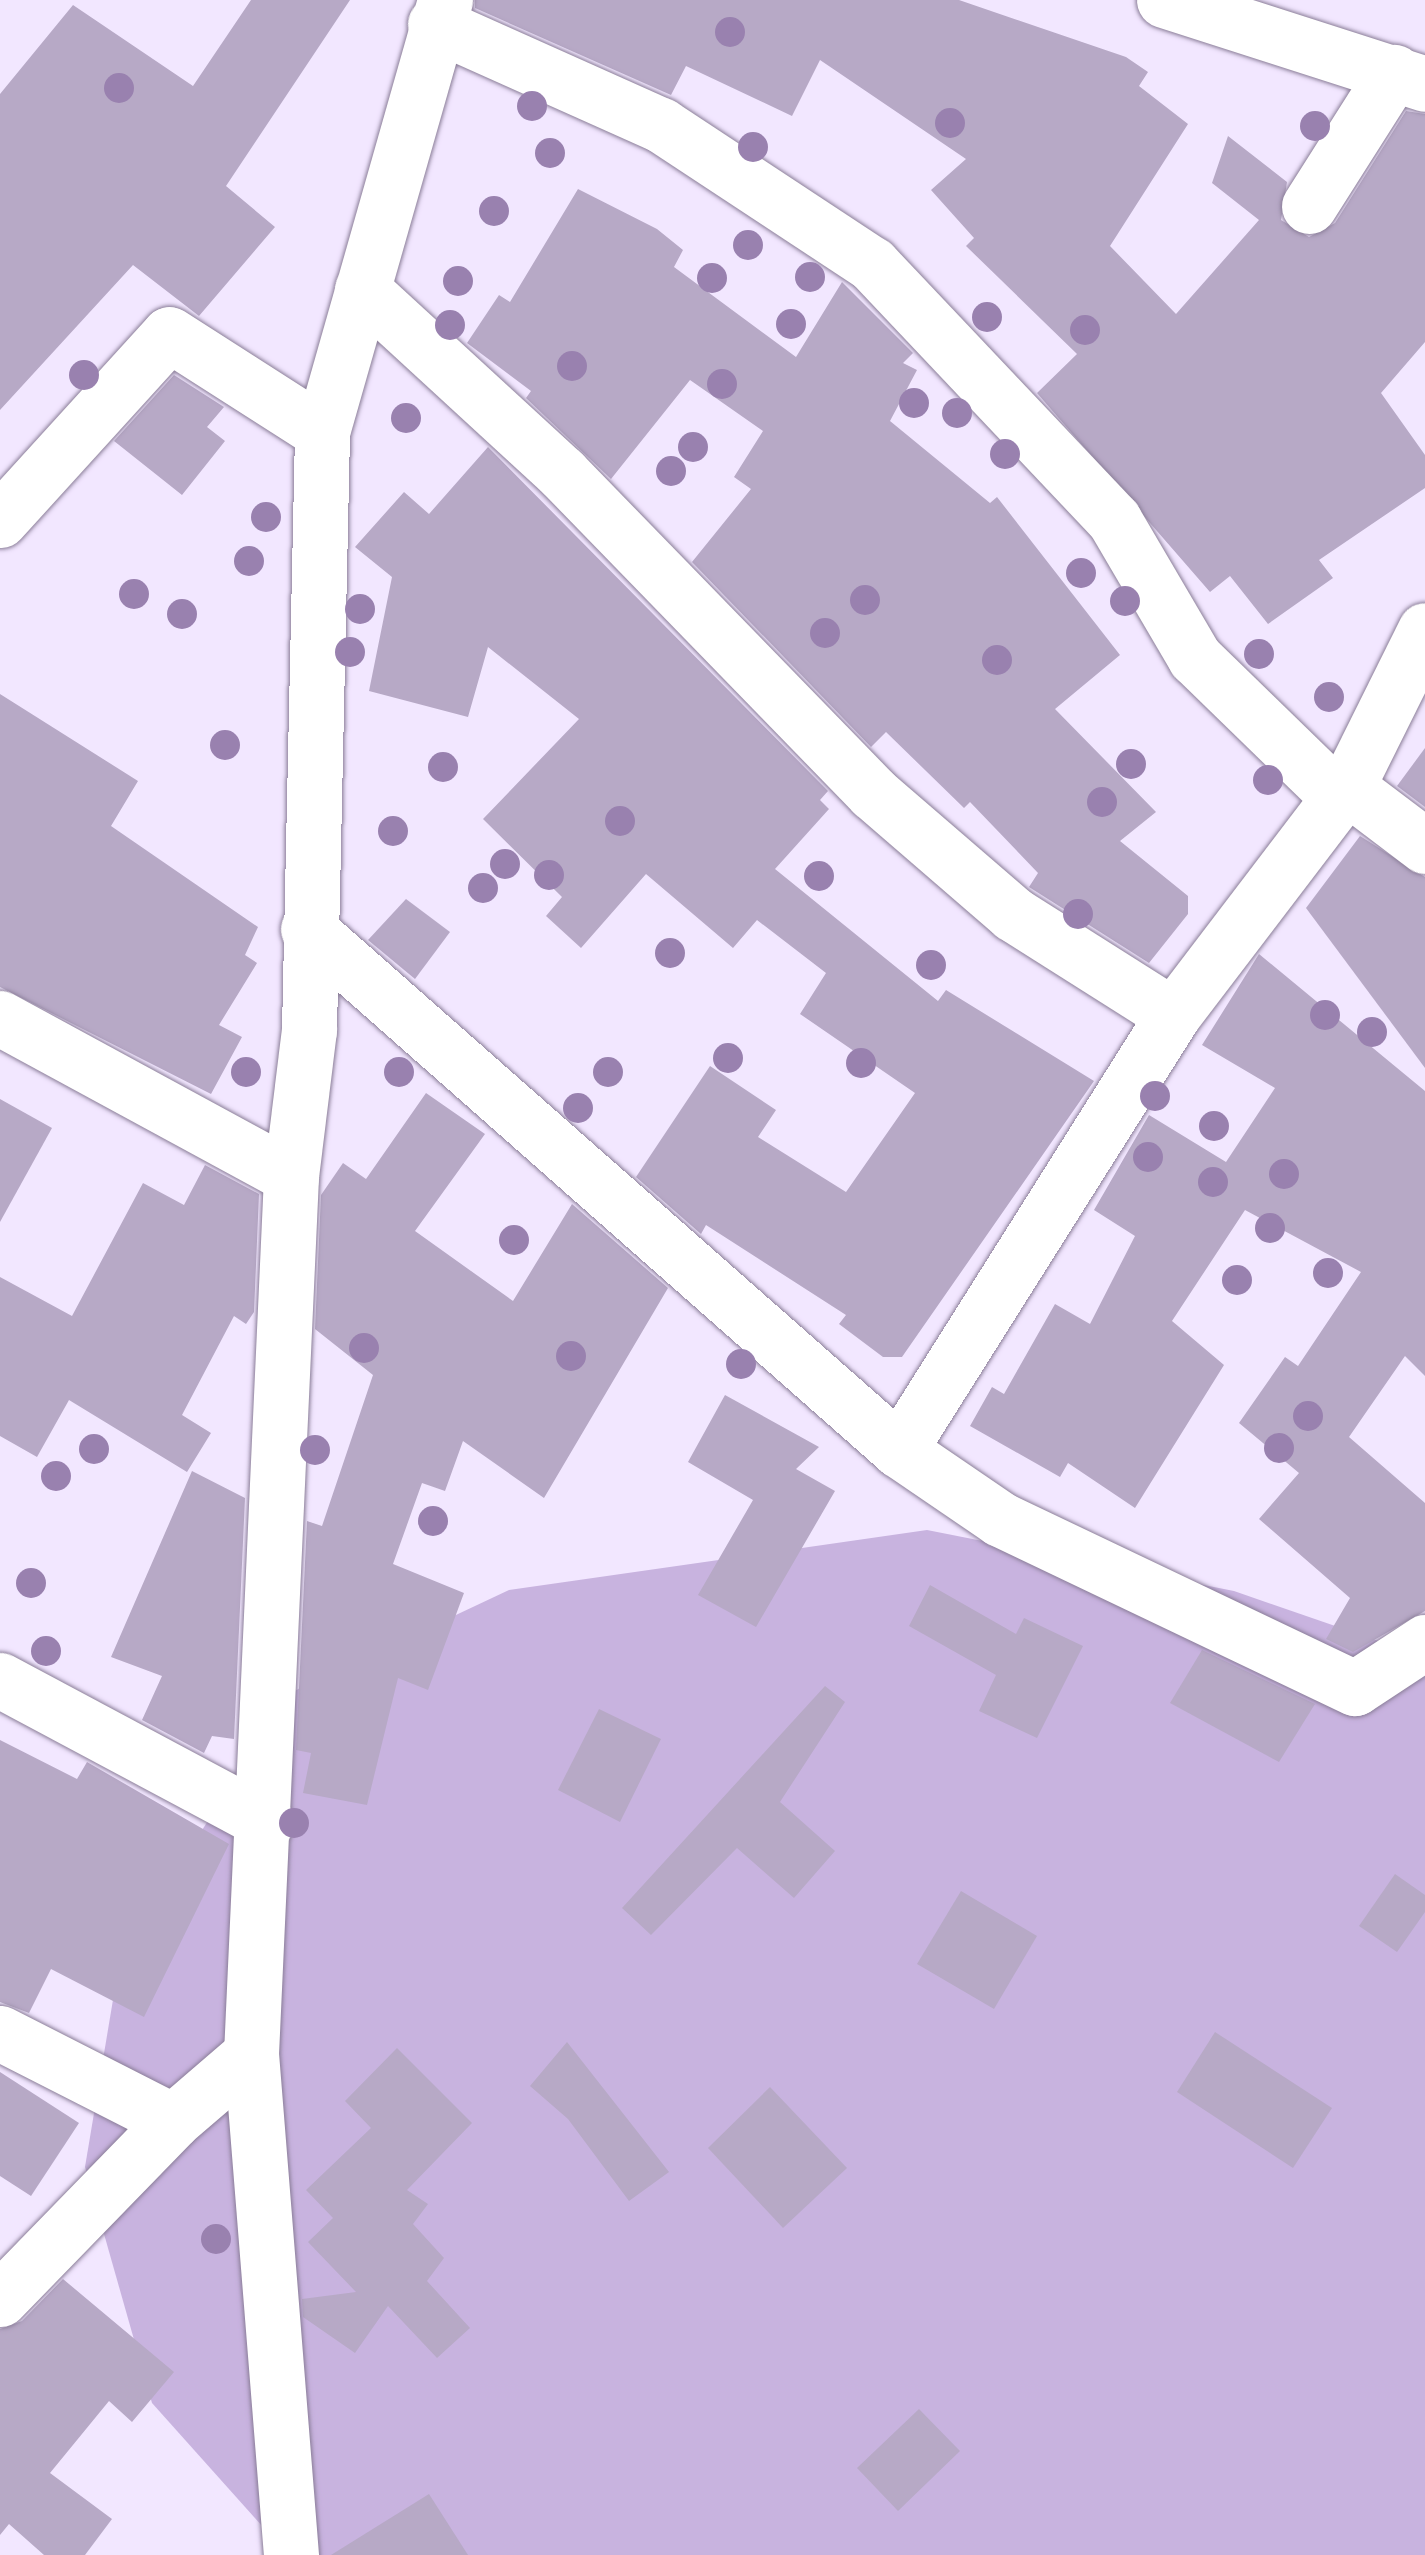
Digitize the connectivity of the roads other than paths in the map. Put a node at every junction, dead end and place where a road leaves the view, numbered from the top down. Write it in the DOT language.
graph roads {
  1 [pos="1164,0"];
  2 [pos="440,12"];
  3 [pos="1410,78"];
  4 [pos="1309,206"];
  5 [pos="362,289"];
  6 [pos="322,432"];
  7 [pos="0,520"];
  8 [pos="1425,630"];
  9 [pos="1343,792"];
  10 [pos="1425,846"];
  11 [pos="308,929"];
  12 [pos="1173,1015"];
  13 [pos="0,1018"];
  14 [pos="291,1176"];
  15 [pos="899,1450"];
  16 [pos="1425,1642"];
  17 [pos="0,1680"];
  18 [pos="266,1822"];
  19 [pos="0,2034"];
  20 [pos="250,2054"];
  21 [pos="173,2121"];
  22 [pos="0,2300"];
  23 [pos="291,2555"];
  1 -- 3 [label="street"];
  2 -- 5 [label="street"];
  2 -- 9 [label="street"];
  3 -- 4 [label="street"];
  5 -- 6 [label="street"];
  5 -- 12 [label="street"];
  6 -- 7 [label="street"];
  6 -- 11 [label="street"];
  8 -- 9 [label="street"];
  9 -- 10 [label="street"];
  9 -- 12 [label="street"];
  11 -- 14 [label="street"];
  11 -- 15 [label="street"];
  12 -- 15 [label="street"];
  13 -- 14 [label="street"];
  14 -- 18 [label="street"];
  15 -- 16 [label="street"];
  17 -- 18 [label="street"];
  18 -- 20 [label="street"];
  19 -- 21 [label="street"];
  20 -- 21 [label="street"];
  20 -- 23 [label="street"];
  21 -- 22 [label="street"];
}
